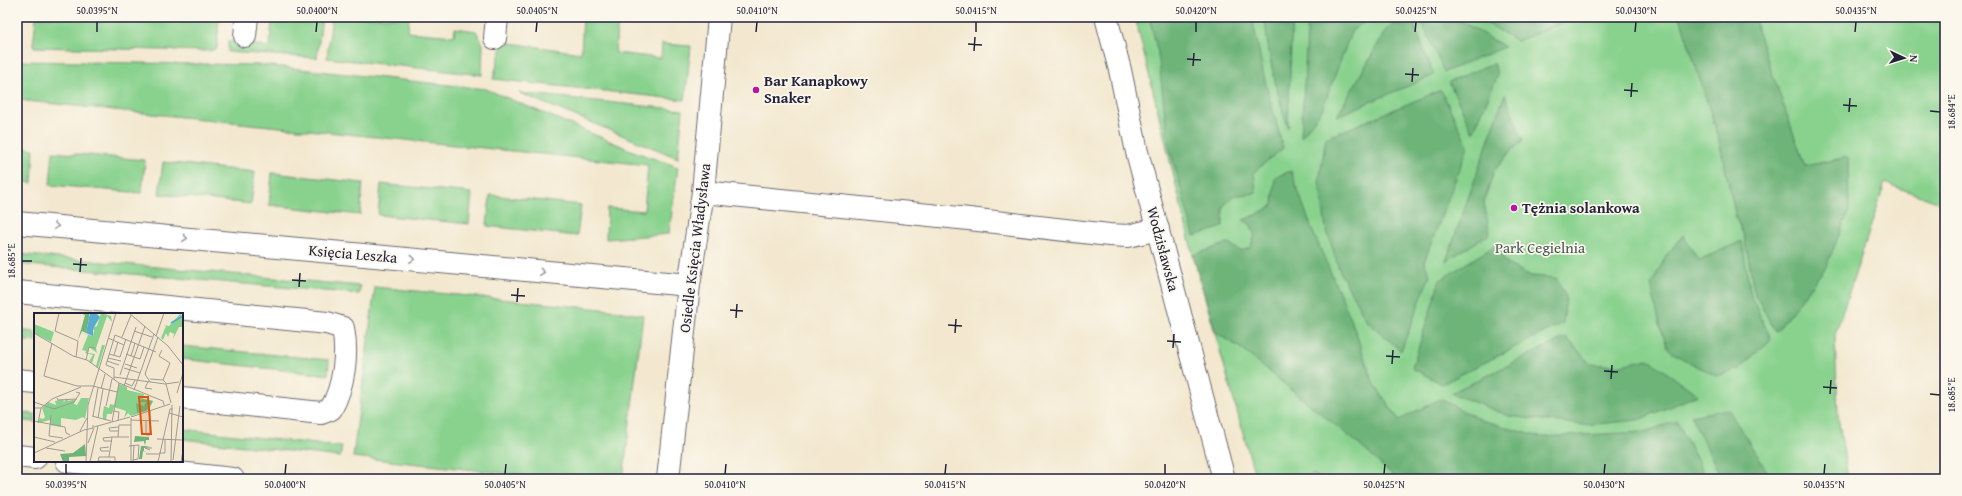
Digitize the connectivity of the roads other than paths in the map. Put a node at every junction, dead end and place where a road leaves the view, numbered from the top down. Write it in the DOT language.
graph roads {
  1 [pos="497,17"];
  2 [pos="719,17"];
  3 [pos="1106,17"];
  4 [pos="495,38"];
  5 [pos="703,192"];
  6 [pos="17,223"];
  7 [pos="1158,229"];
  8 [pos="690,285"];
  9 [pos="17,292"];
  10 [pos="17,380"];
  11 [pos="34,382"];
  12 [pos="183,398"];
  13 [pos="17,456"];
  14 [pos="34,458"];
  15 [pos="76,462"];
  16 [pos="233,479"];
  17 [pos="668,479"];
  18 [pos="1224,479"];
  1 -- 4 [label="street"];
  2 -- 5 [label="street, Osiedle Księcia Władysława"];
  3 -- 7 [label="street, Wodzisławska"];
  5 -- 7 [label="street"];
  5 -- 8 [label="street, Osiedle Księcia Władysława"];
  6 -- 8 [label="street, Księcia Leszka, one-way"];
  7 -- 18 [label="street, Wodzisławska"];
  8 -- 17 [label="street, Osiedle Księcia Władysława"];
  9 -- 12 [label="street"];
  10 -- 11 [label="street"];
  13 -- 14 [label="street"];
  15 -- 16 [label="street"];
}
